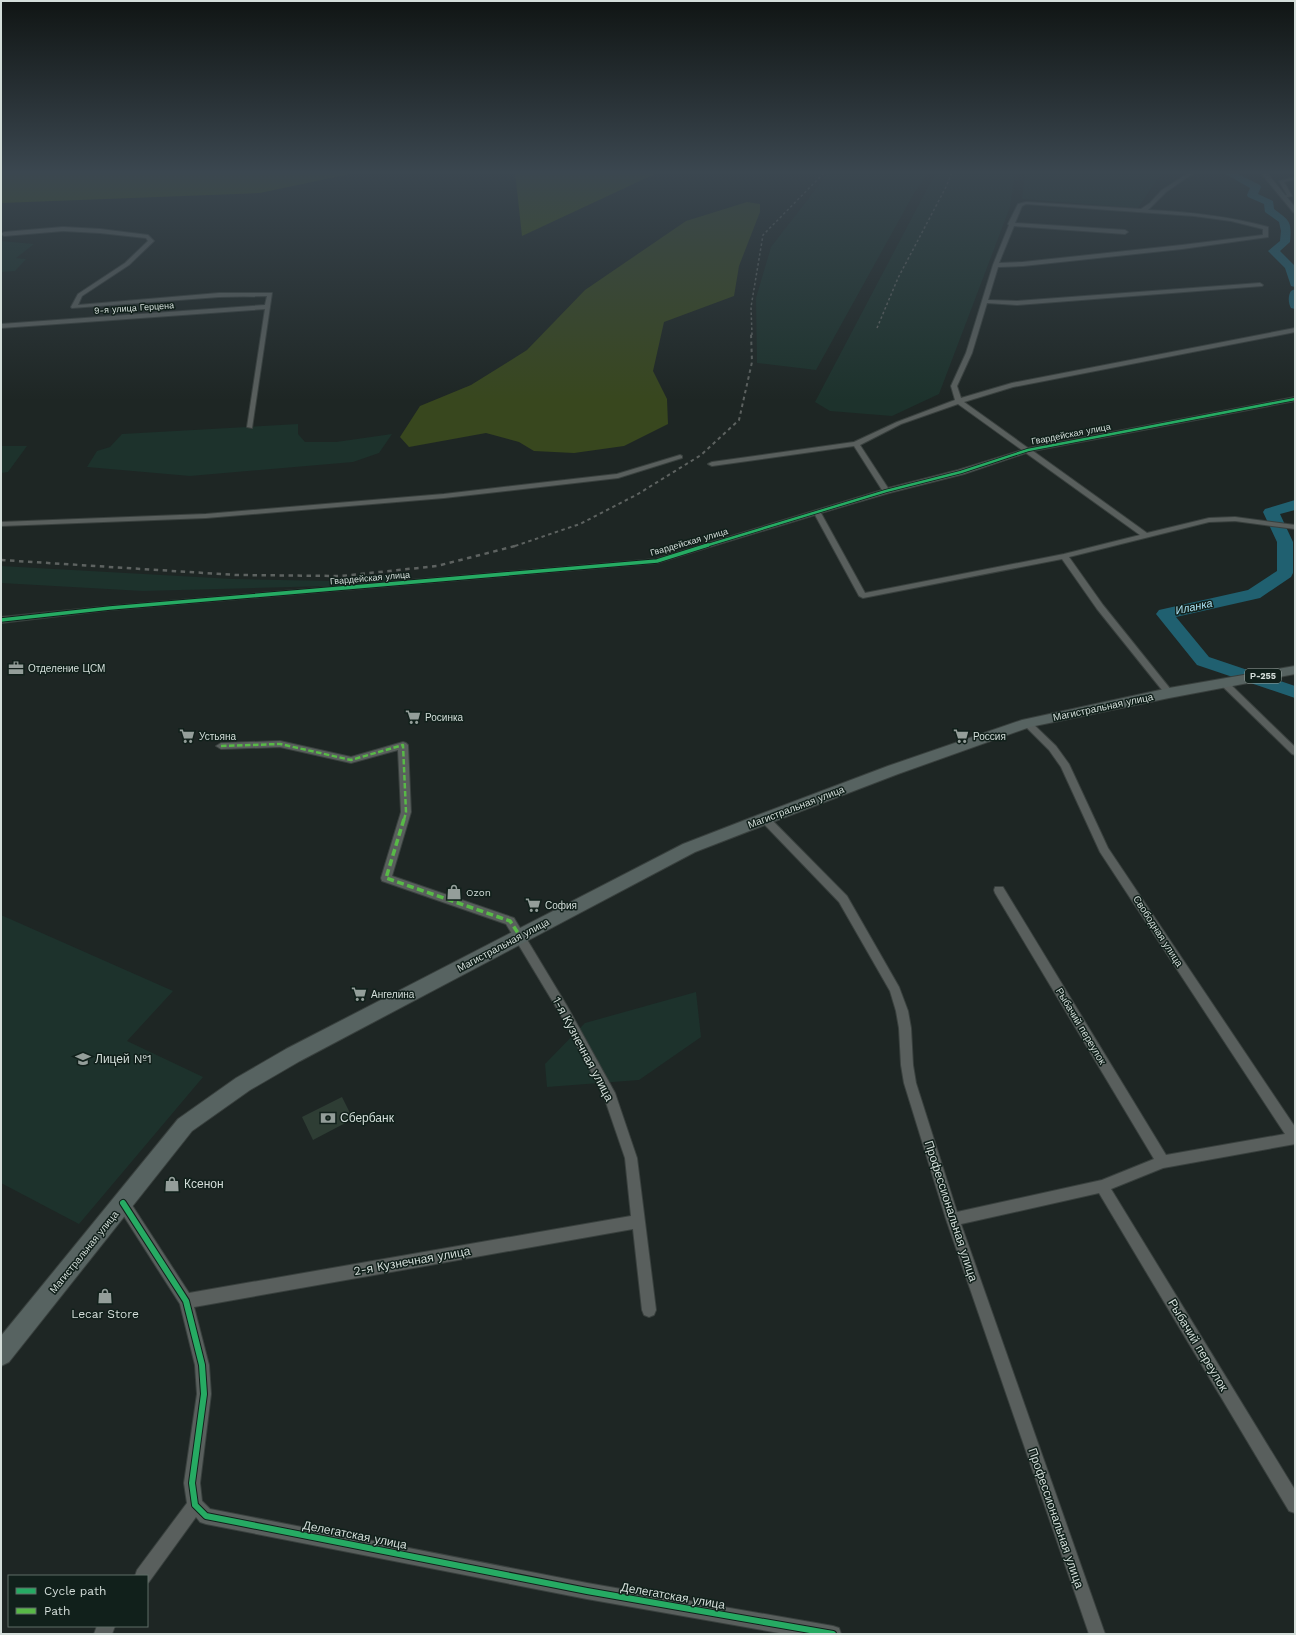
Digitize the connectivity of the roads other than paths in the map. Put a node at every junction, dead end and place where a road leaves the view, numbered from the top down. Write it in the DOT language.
graph roads {
  1 [pos="143,248"];
  2 [pos="1003,248"];
  3 [pos="1170,248"];
  4 [pos="996,265"];
  5 [pos="1260,285"];
  6 [pos="984,301"];
  7 [pos="268,307"];
  8 [pos="1,326"];
  9 [pos="1295,330"];
  10 [pos="1295,399"];
  11 [pos="960,401"];
  12 [pos="250,427"];
  13 [pos="856,444"];
  14 [pos="1028,450"];
  15 [pos="680,457"];
  16 [pos="712,464"];
  17 [pos="886,491"];
  18 [pos="817,512"];
  19 [pos="1,524"];
  20 [pos="1295,527"];
  21 [pos="1146,536"];
  22 [pos="1064,556"];
  23 [pos="1,620"];
  24 [pos="1294,670"];
  25 [pos="1228,681"];
  26 [pos="1169,693"];
  27 [pos="1027,724"];
  28 [pos="221,746"];
  29 [pos="1295,752"];
  30 [pos="764,819"];
  31 [pos="999,890"];
  32 [pos="520,936"];
  33 [pos="1295,1138"];
  34 [pos="1163,1162"];
  35 [pos="1102,1186"];
  36 [pos="123,1203"];
  37 [pos="952,1219"];
  38 [pos="639,1220"];
  39 [pos="186,1301"];
  40 [pos="649,1310"];
  41 [pos="1,1354"];
  42 [pos="195,1505"];
  43 [pos="1295,1505"];
  44 [pos="145,1575"];
  45 [pos="833,1634"];
  46 [pos="1097,1634"];
  1 -- 7 [label="street"];
  2 -- 4 [label="street"];
  3 -- 4 [label="street"];
  4 -- 6 [label="street"];
  5 -- 6 [label="street"];
  6 -- 11 [label="street"];
  7 -- 8 [label="street, 9-я улица Герцена"];
  7 -- 12 [label="street"];
  9 -- 11 [label="street"];
  10 -- 14 [label="street, Гвардейская улица"];
  11 -- 13 [label="street"];
  11 -- 14 [label="street"];
  13 -- 16 [label="street"];
  13 -- 17 [label="street"];
  14 -- 17 [label="street, Гвардейская улица"];
  14 -- 21 [label="street"];
  15 -- 19 [label="street"];
  17 -- 18 [label="street, Гвардейская улица"];
  18 -- 22 [label="street"];
  18 -- 23 [label="street, Гвардейская улица"];
  20 -- 21 [label="street"];
  21 -- 22 [label="street"];
  22 -- 26 [label="street"];
  24 -- 25 [label="main road, Р-255"];
  25 -- 26 [label="main road, Магистральная улица / Р-255"];
  25 -- 29 [label="street"];
  26 -- 27 [label="main road, Магистральная улица / Р-255"];
  27 -- 30 [label="main road, Магистральная улица / Р-255"];
  27 -- 33 [label="street, Свободная улица"];
  28 -- 32 [label="street, 1-я Кузнечная улица"];
  30 -- 32 [label="main road, Магистральная улица / Р-255"];
  30 -- 37 [label="street, Профессиональная улица"];
  31 -- 34 [label="street, Рыбачий переулок"];
  32 -- 36 [label="main road, Магистральная улица / Р-255"];
  32 -- 38 [label="street, 1-я Кузнечная улица"];
  33 -- 34 [label="street"];
  34 -- 35 [label="street"];
  35 -- 37 [label="street"];
  35 -- 43 [label="street, Рыбачий переулок"];
  36 -- 39 [label="street"];
  36 -- 41 [label="main road, Магистральная улица / Р-255"];
  37 -- 46 [label="street, Профессиональная улица"];
  38 -- 39 [label="street, 2-я Кузнечная улица"];
  38 -- 40 [label="street, 1-я Кузнечная улица"];
  39 -- 42 [label="street"];
  42 -- 44 [label="street"];
  42 -- 45 [label="street, Делегатская улица"];
}
